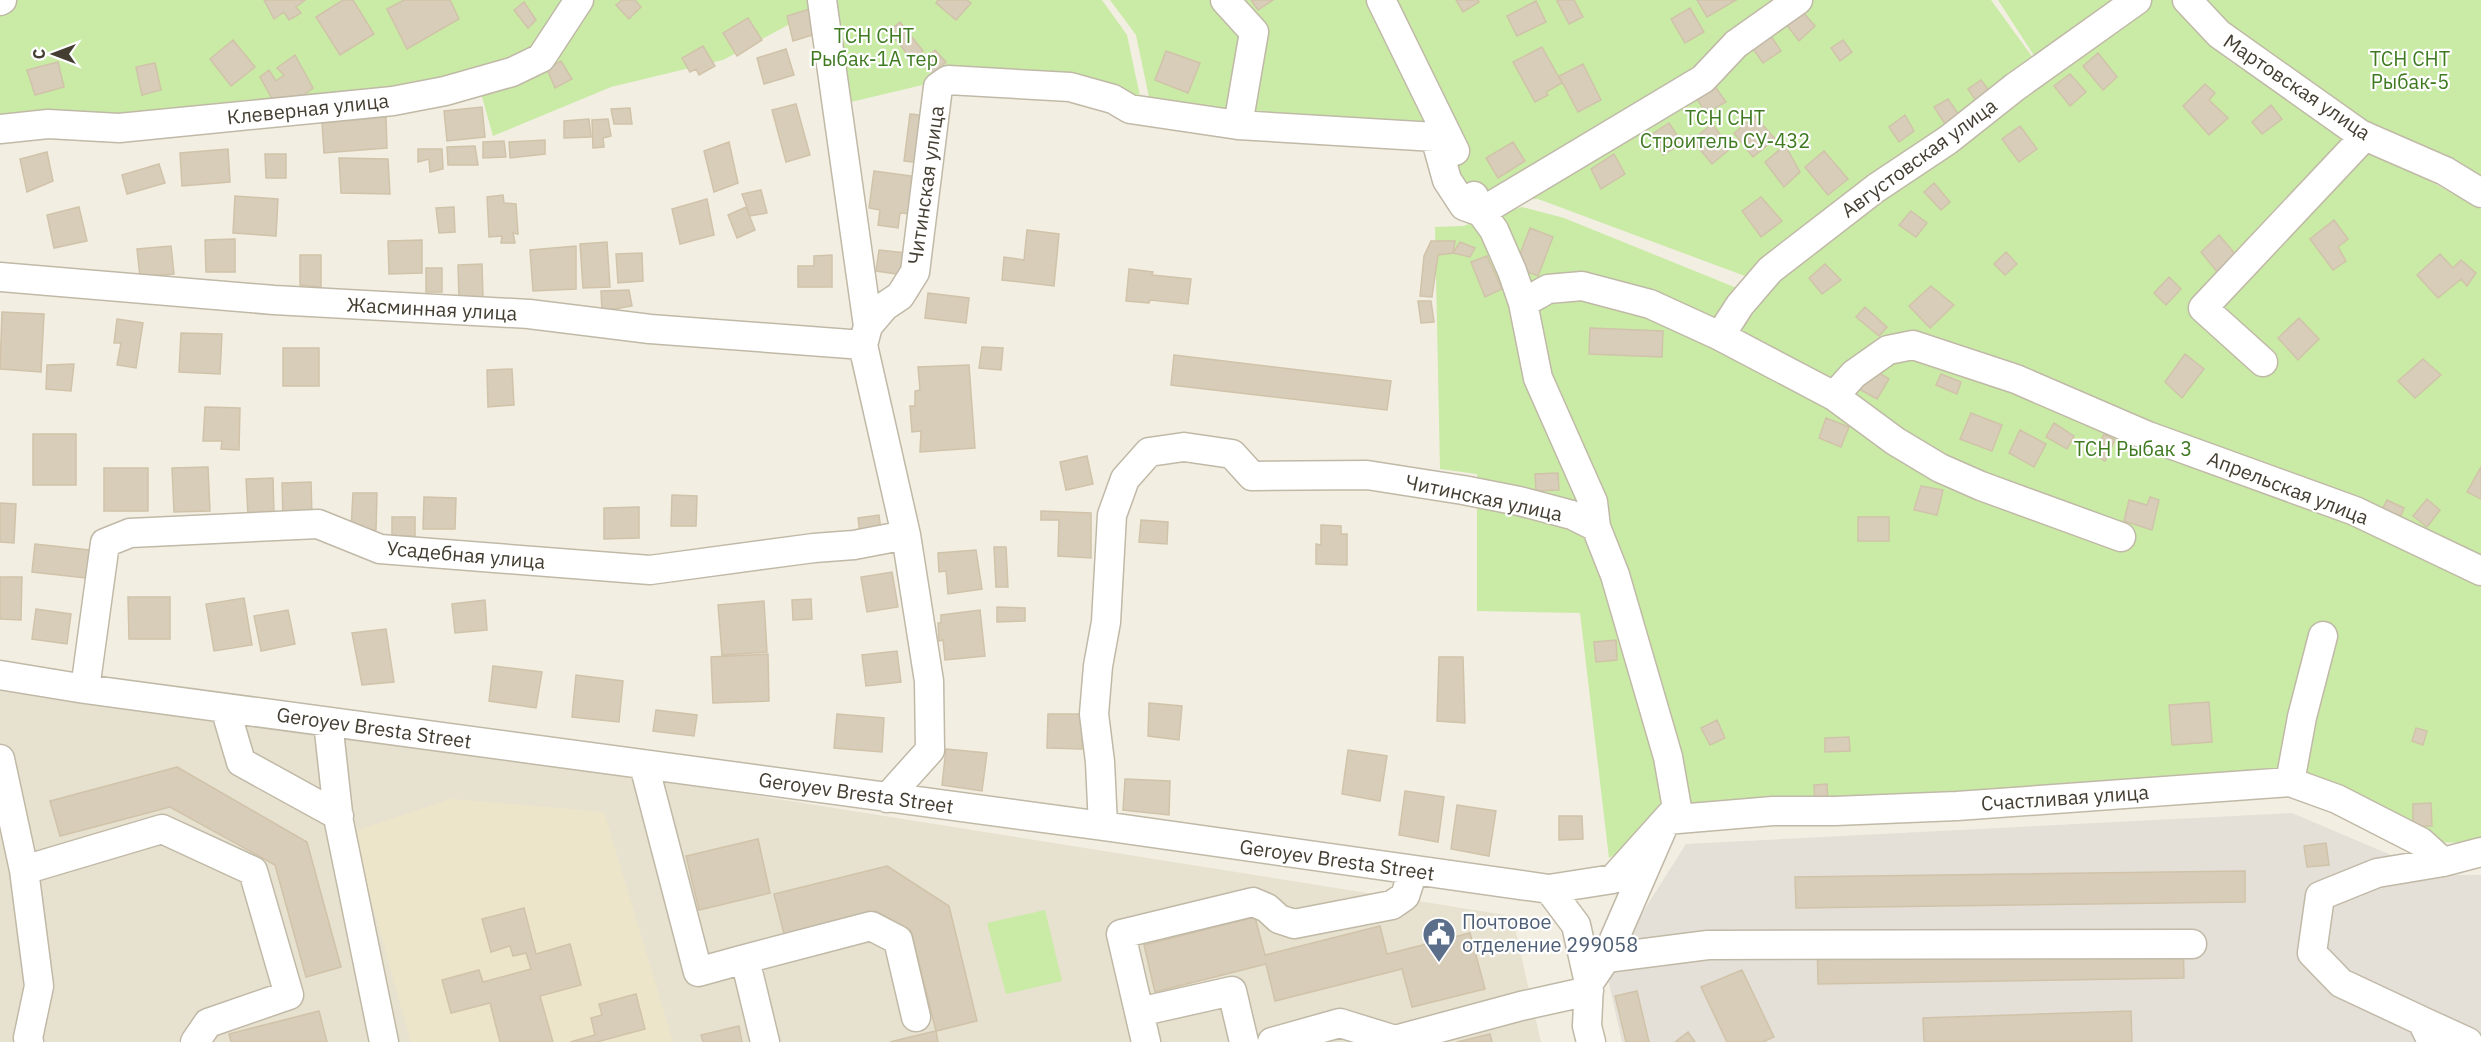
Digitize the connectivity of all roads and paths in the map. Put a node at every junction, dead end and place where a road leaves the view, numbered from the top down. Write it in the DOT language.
graph roads {
  1 [pos="579,0"];
  2 [pos="822,0"];
  3 [pos="1225,0"];
  4 [pos="1381,0"];
  5 [pos="1798,0"];
  6 [pos="2137,0"];
  7 [pos="2187,0"];
  8 [pos="1238,125"];
  9 [pos="0,129"];
  10 [pos="2365,136"];
  11 [pos="2481,193"];
  12 [pos="1481,212"];
  13 [pos="0,277"];
  14 [pos="1523,303"];
  15 [pos="866,336"];
  16 [pos="1720,336"];
  17 [pos="2263,362"];
  18 [pos="1834,396"];
  19 [pos="1596,527"];
  20 [pos="906,535"];
  21 [pos="2121,537"];
  22 [pos="2481,572"];
  23 [pos="2323,636"];
  24 [pos="0,675"];
  25 [pos="85,689"];
  26 [pos="225,708"];
  27 [pos="328,722"];
  28 [pos="0,759"];
  29 [pos="644,765"];
  30 [pos="2290,782"];
  31 [pos="887,798"];
  32 [pos="339,816"];
  33 [pos="1666,820"];
  34 [pos="1103,826"];
  35 [pos="2481,852"];
  36 [pos="2443,862"];
  37 [pos="24,870"];
  38 [pos="1413,871"];
  39 [pos="1549,889"];
  40 [pos="2192,944"];
  41 [pos="1606,958"];
  42 [pos="745,959"];
  43 [pos="1589,987"];
  44 [pos="1139,1012"];
  45 [pos="916,1017"];
  46 [pos="2427,1031"];
  47 [pos="1435,1036"];
  48 [pos="29,1042"];
  49 [pos="195,1042"];
  50 [pos="384,1042"];
  51 [pos="765,1042"];
  52 [pos="1146,1042"];
  53 [pos="1244,1042"];
  54 [pos="1272,1042"];
  55 [pos="1591,1042"];
  56 [pos="2468,1042"];
  1 -- 9 [label="street, Клеверная улица"];
  2 -- 15 [label="street"];
  3 -- 8 [label="street"];
  4 -- 12 [label="street"];
  5 -- 12 [label="street"];
  6 -- 16 [label="street, Августовская улица"];
  7 -- 10 [label="street, Мартовская улица"];
  8 -- 12 [label="street, Читинская улица"];
  8 -- 15 [label="street, Читинская улица"];
  10 -- 11 [label="street, Мартовская улица"];
  10 -- 17 [label="street"];
  12 -- 14 [label="street, Читинская улица"];
  13 -- 15 [label="street, Жасминная улица"];
  14 -- 16 [label="street"];
  14 -- 19 [label="street, Читинская улица"];
  15 -- 20 [label="street"];
  16 -- 18 [label="street"];
  18 -- 21 [label="street"];
  18 -- 22 [label="street, Апрельская улица"];
  19 -- 33 [label="street"];
  19 -- 34 [label="street, Читинская улица"];
  20 -- 25 [label="street, Усадебная улица"];
  20 -- 31 [label="street"];
  23 -- 30 [label="street"];
  24 -- 25 [label="street, Geroyev Bresta Street"];
  25 -- 26 [label="street, Geroyev Bresta Street"];
  26 -- 27 [label="street, Geroyev Bresta Street"];
  26 -- 32 [label="street"];
  27 -- 29 [label="street, Geroyev Bresta Street"];
  27 -- 32 [label="street"];
  28 -- 37 [label="street"];
  29 -- 31 [label="street, Geroyev Bresta Street"];
  29 -- 42 [label="street"];
  30 -- 33 [label="street, Счастливая улица"];
  30 -- 36 [label="street, Счастливая улица"];
  31 -- 34 [label="street, Geroyev Bresta Street"];
  32 -- 50 [label="street"];
  33 -- 39 [label="street"];
  33 -- 41 [label="street"];
  34 -- 38 [label="street, Geroyev Bresta Street"];
  35 -- 36 [label="street"];
  36 -- 46 [label="street"];
  37 -- 48 [label="street"];
  37 -- 49 [label="street"];
  38 -- 39 [label="street, Geroyev Bresta Street"];
  38 -- 44 [label="street"];
  39 -- 43 [label="street"];
  40 -- 41 [label="street"];
  41 -- 43 [label="street"];
  42 -- 45 [label="street"];
  42 -- 51 [label="street"];
  43 -- 47 [label="street"];
  43 -- 55 [label="street"];
  44 -- 52 [label="street"];
  44 -- 53 [label="street"];
  46 -- 56 [label="street"];
  47 -- 54 [label="street"];
}
